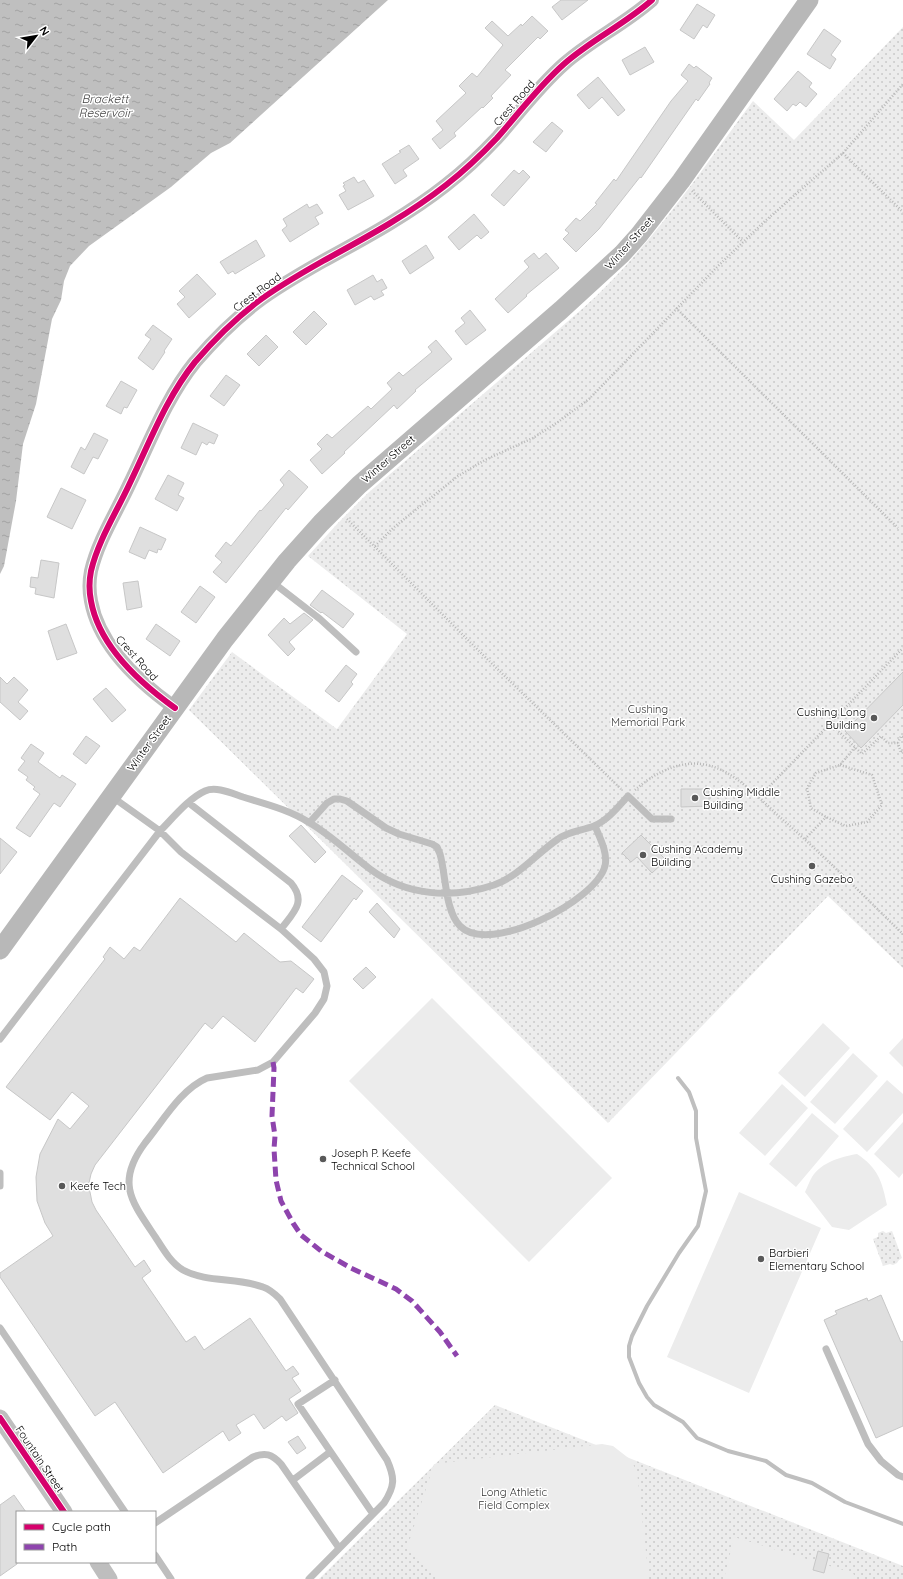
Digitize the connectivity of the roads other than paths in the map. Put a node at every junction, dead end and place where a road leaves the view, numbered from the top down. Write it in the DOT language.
graph roads {
  1 [pos="652,0"];
  2 [pos="809,0"];
  3 [pos="271,581"];
  4 [pos="356,652"];
  5 [pos="175,708"];
  6 [pos="111,796"];
  7 [pos="189,803"];
  8 [pos="671,819"];
  9 [pos="310,822"];
  10 [pos="595,826"];
  11 [pos="160,831"];
  12 [pos="448,894"];
  13 [pos="281,929"];
  14 [pos="0,950"];
  15 [pos="0,1038"];
  16 [pos="0,1172"];
  17 [pos="0,1186"];
  18 [pos="0,1328"];
  19 [pos="826,1349"];
  20 [pos="335,1380"];
  21 [pos="0,1418"];
  22 [pos="330,1452"];
  23 [pos="903,1477"];
  24 [pos="293,1480"];
  25 [pos="63,1511"];
  26 [pos="124,1511"];
  27 [pos="373,1514"];
  28 [pos="156,1522"];
  29 [pos="339,1548"];
  30 [pos="156,1556"];
  31 [pos="99,1563"];
  32 [pos="109,1579"];
  33 [pos="171,1579"];
  34 [pos="309,1579"];
  1 -- 5 [label="street, Crest Road"];
  2 -- 3 [label="main road, Winter Street"];
  3 -- 4 [label="lane"];
  3 -- 5 [label="main road, Winter Street"];
  5 -- 6 [label="main road, Winter Street"];
  6 -- 11 [label="lane"];
  6 -- 14 [label="main road, Winter Street"];
  7 -- 9 [label="lane"];
  7 -- 11 [label="lane"];
  7 -- 13 [label="lane"];
  8 -- 10 [label="lane"];
  9 -- 12 [label="lane"];
  9 -- 12 [label="lane"];
  10 -- 12 [label="lane"];
  10 -- 12 [label="lane"];
  11 -- 13 [label="lane"];
  11 -- 15 [label="lane"];
  13 -- 20 [label="lane"];
  16 -- 17 [label="lane"];
  18 -- 26 [label="lane"];
  19 -- 23 [label="lane"];
  20 -- 22 [label="lane"];
  20 -- 27 [label="lane"];
  21 -- 25 [label="street, Fountain Street"];
  22 -- 24 [label="lane"];
  22 -- 27 [label="lane"];
  24 -- 28 [label="lane"];
  24 -- 29 [label="lane"];
  27 -- 29 [label="lane"];
  29 -- 34 [label="lane"];
  30 -- 33 [label="lane"];
  31 -- 32 [label="street"];
}
